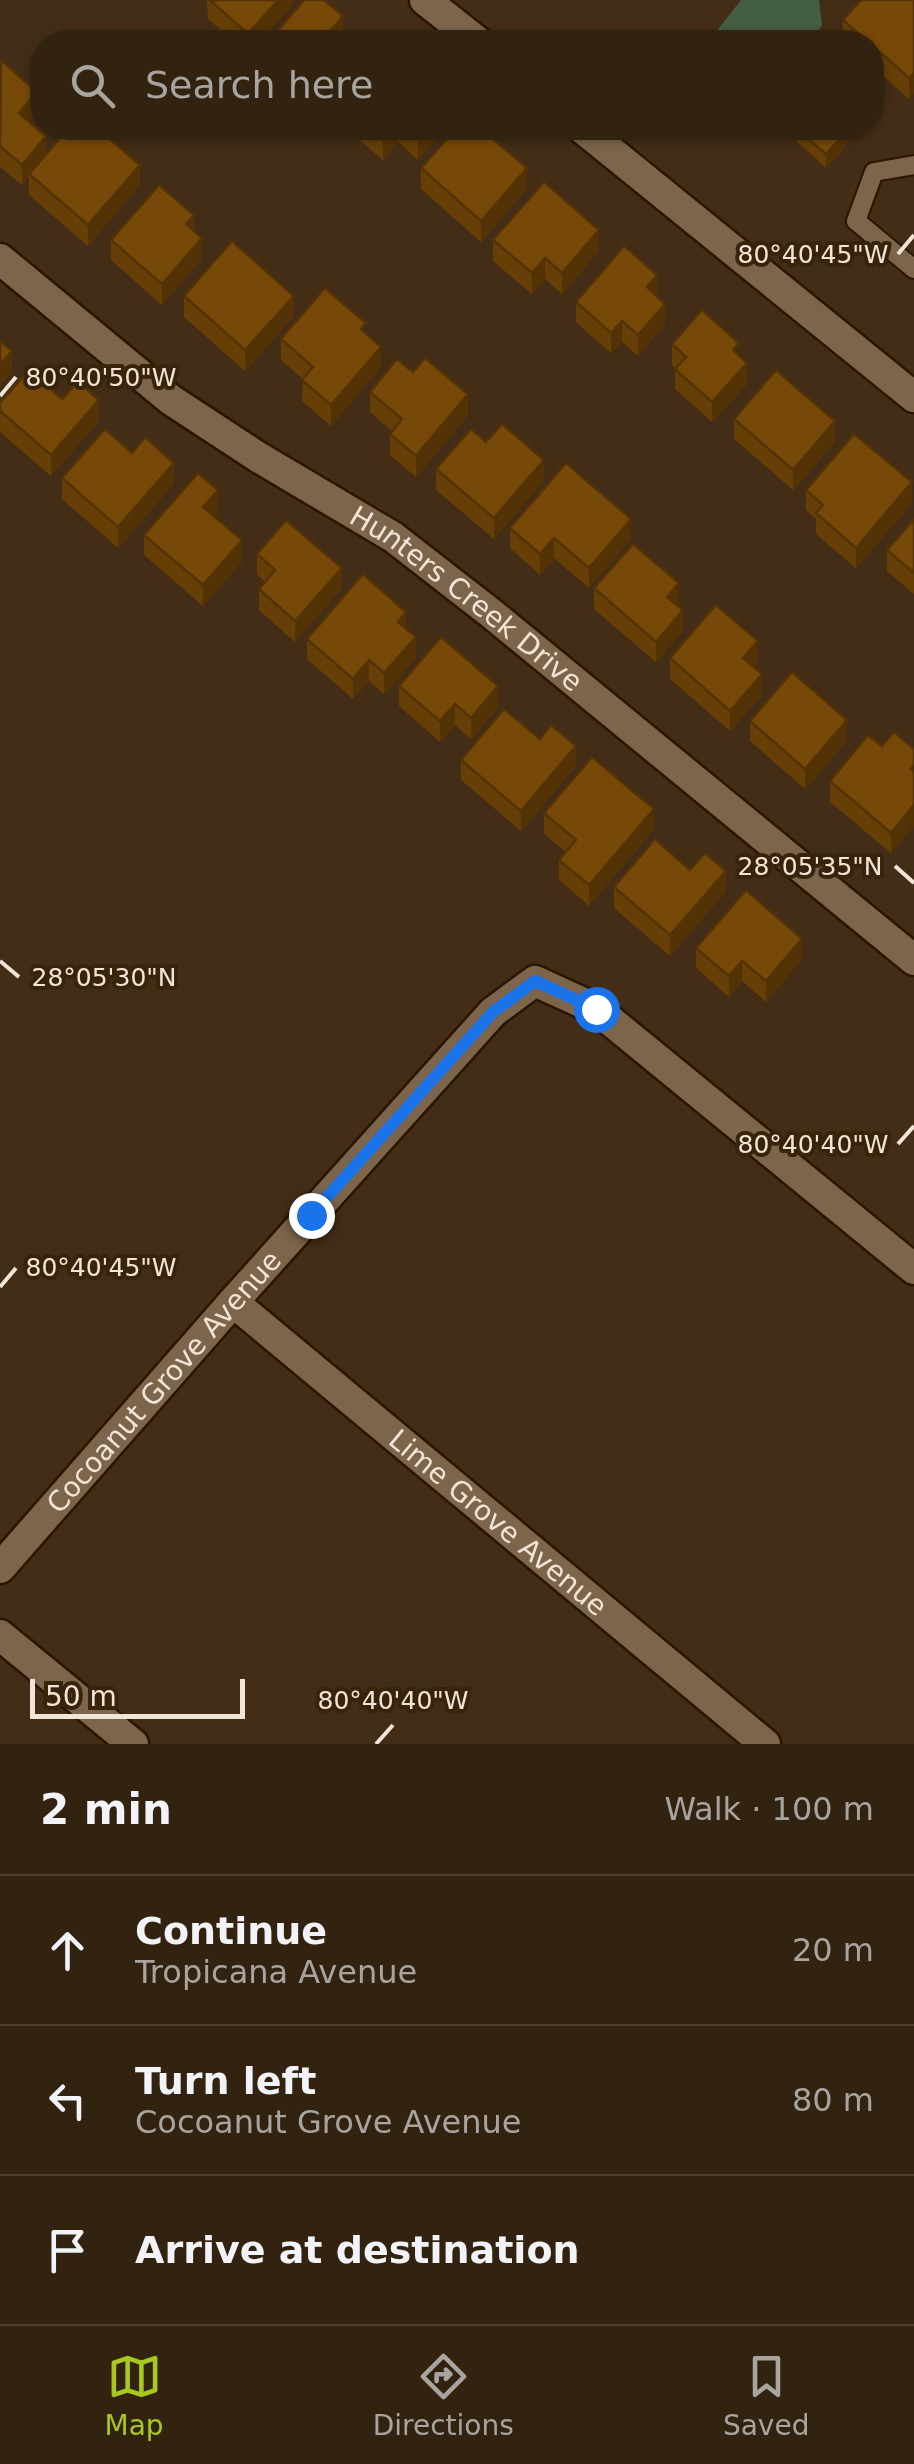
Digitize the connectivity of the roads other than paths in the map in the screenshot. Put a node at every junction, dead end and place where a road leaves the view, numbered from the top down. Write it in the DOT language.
graph roads {
  1 [pos="425,0"];
  2 [pos="463,30"];
  3 [pos="597,140"];
  4 [pos="914,165"];
  5 [pos="0,258"];
  6 [pos="914,268"];
  7 [pos="914,397"];
  8 [pos="914,960"];
  9 [pos="914,1269"];
  10 [pos="233,1302"];
  11 [pos="0,1568"];
  12 [pos="0,1635"];
  13 [pos="134,1744"];
  14 [pos="766,1744"];
  1 -- 2 [label="street"];
  3 -- 7 [label="street"];
  4 -- 6 [label="lane"];
  5 -- 8 [label="street, Hunters Creek Drive"];
  9 -- 10 [label="street, Cocoanut Grove Avenue"];
  10 -- 11 [label="street, Cocoanut Grove Avenue"];
  10 -- 14 [label="street, Lime Grove Avenue"];
  12 -- 13 [label="street"];
}
